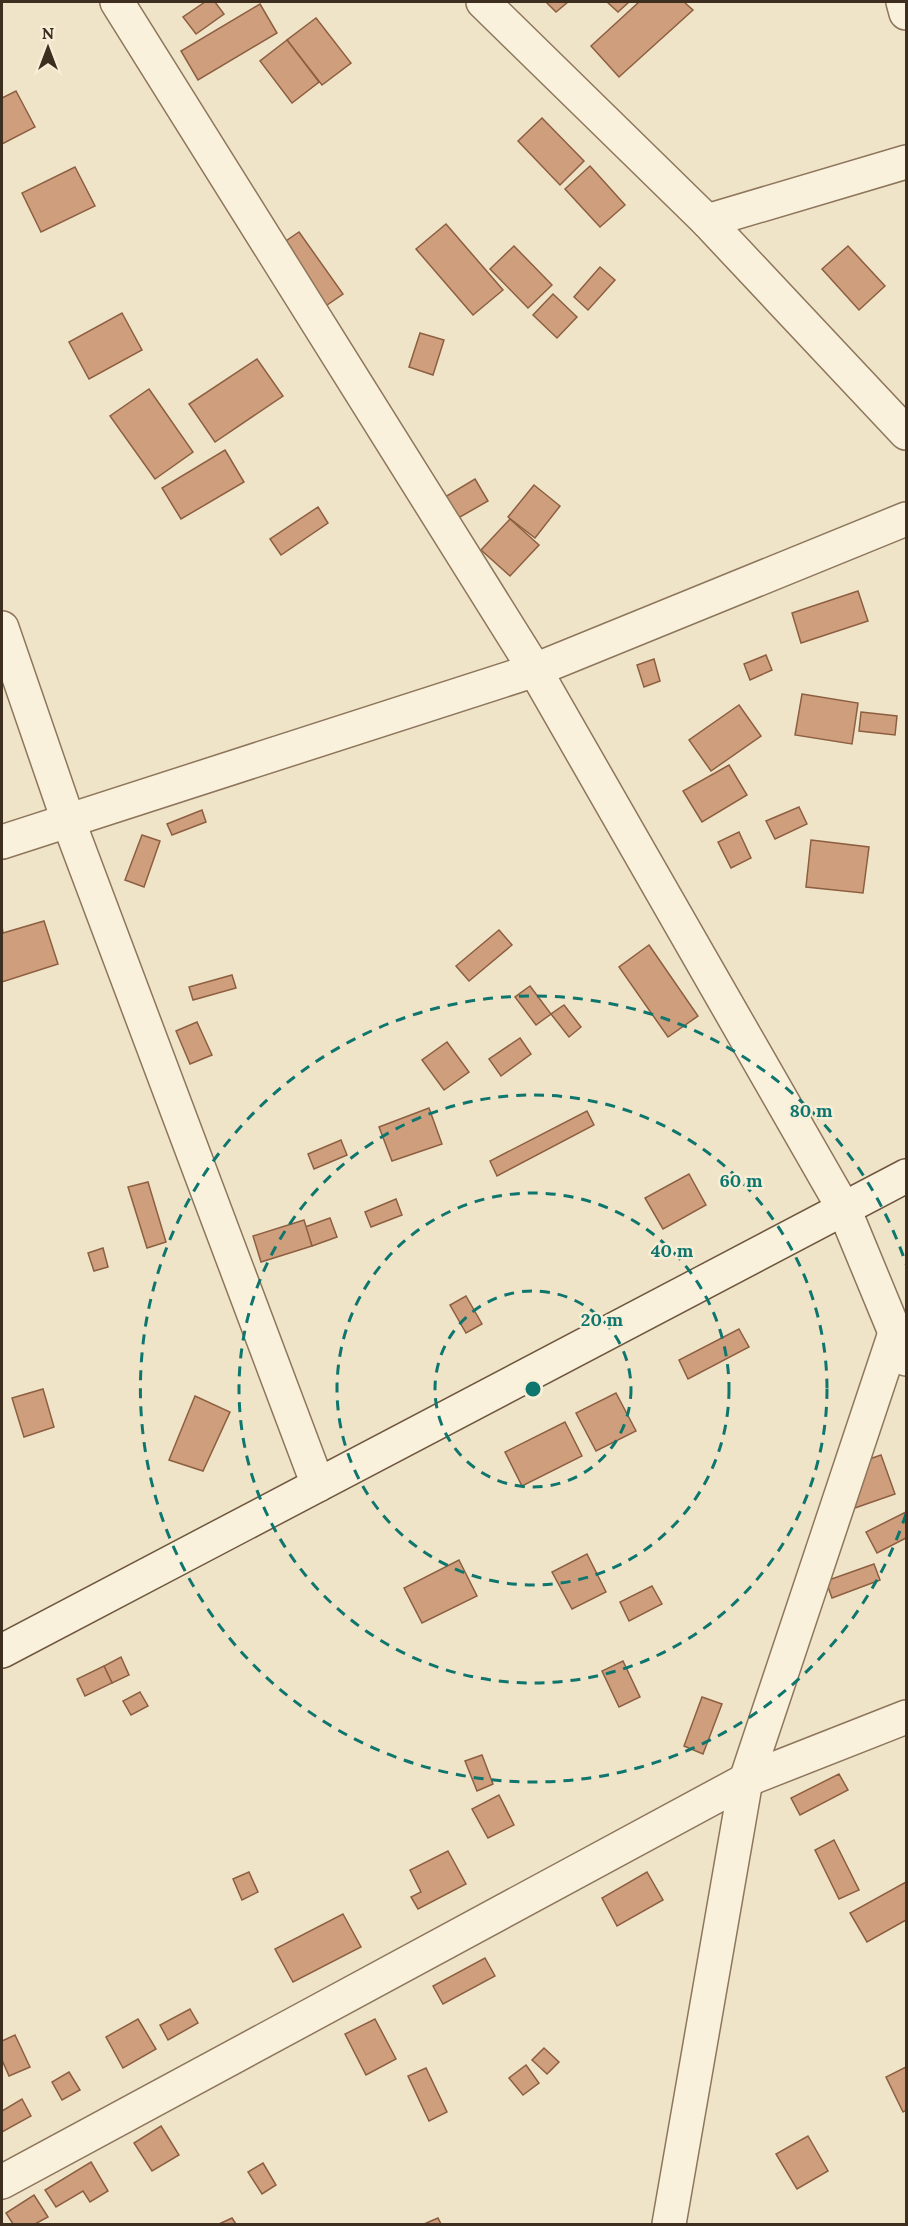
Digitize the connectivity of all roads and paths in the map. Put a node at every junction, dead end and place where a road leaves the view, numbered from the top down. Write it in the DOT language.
graph roads {
  1 [pos="117,2"];
  2 [pos="483,2"];
  3 [pos="903,2"];
  4 [pos="906,13"];
  5 [pos="906,162"];
  6 [pos="706,221"];
  7 [pos="906,433"];
  8 [pos="906,519"];
  9 [pos="2,628"];
  10 [pos="535,670"];
  11 [pos="68,820"];
  12 [pos="2,842"];
  13 [pos="906,1176"];
  14 [pos="844,1209"];
  15 [pos="901,1344"];
  16 [pos="318,1485"];
  17 [pos="2,1652"];
  18 [pos="906,1717"];
  19 [pos="746,1780"];
  20 [pos="2,2182"];
  21 [pos="669,2224"];
  1 -- 10 [label="street"];
  2 -- 6 [label="street"];
  3 -- 4 [label="street"];
  5 -- 6 [label="street"];
  6 -- 7 [label="street"];
  8 -- 10 [label="street"];
  9 -- 11 [label="street"];
  10 -- 11 [label="street"];
  10 -- 14 [label="street"];
  11 -- 12 [label="street"];
  11 -- 16 [label="street"];
  13 -- 14 [label="street"];
  14 -- 15 [label="street"];
  14 -- 16 [label="street"];
  15 -- 19 [label="street"];
  16 -- 17 [label="street"];
  18 -- 19 [label="street"];
  19 -- 20 [label="street"];
  19 -- 21 [label="street"];
}
